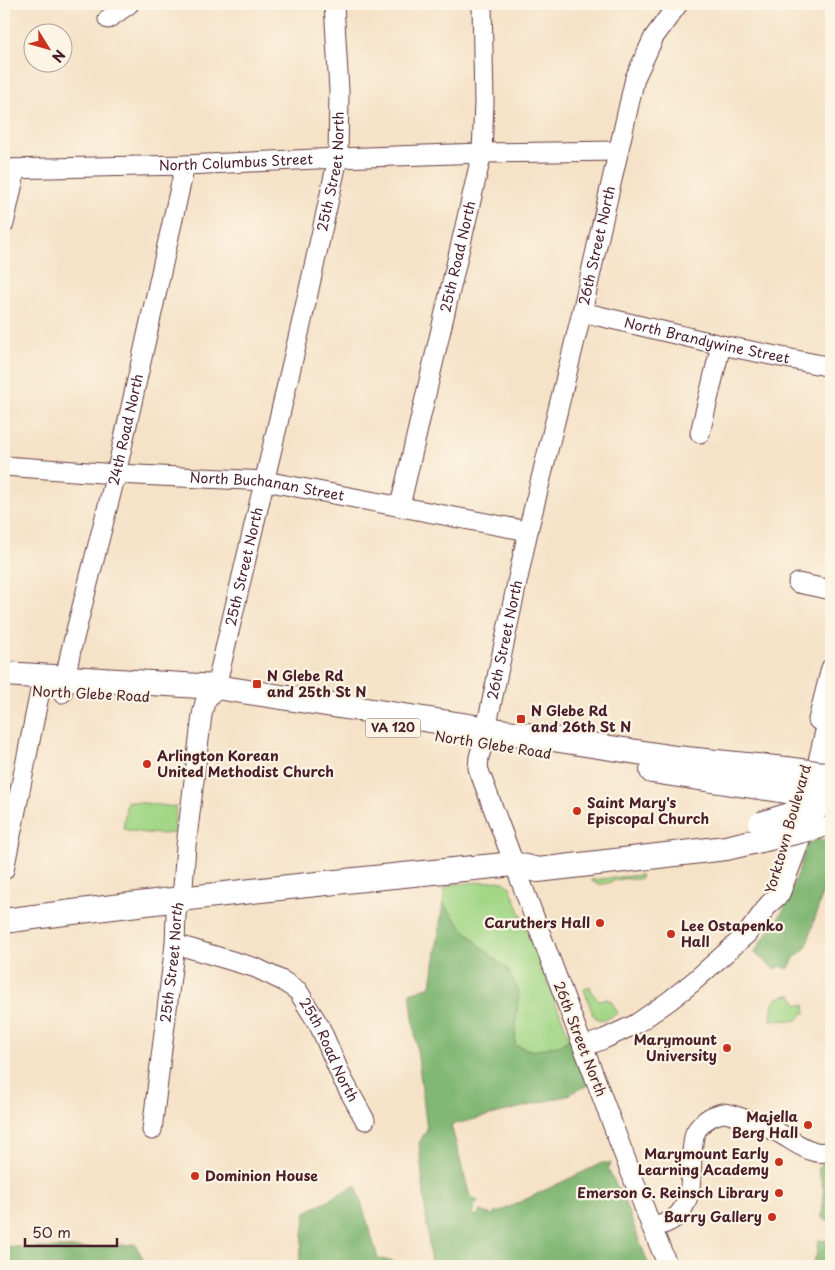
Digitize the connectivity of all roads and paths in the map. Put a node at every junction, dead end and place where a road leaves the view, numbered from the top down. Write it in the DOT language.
graph roads {
  1 [pos="128,4"];
  2 [pos="334,4"];
  3 [pos="482,4"];
  4 [pos="678,4"];
  5 [pos="108,19"];
  6 [pos="618,151"];
  7 [pos="482,153"];
  8 [pos="338,158"];
  9 [pos="185,165"];
  10 [pos="10,169"];
  11 [pos="4,224"];
  12 [pos="582,312"];
  13 [pos="721,345"];
  14 [pos="830,362"];
  15 [pos="700,433"];
  16 [pos="4,466"];
  17 [pos="116,474"];
  18 [pos="265,481"];
  19 [pos="400,506"];
  20 [pos="528,531"];
  21 [pos="798,583"];
  22 [pos="831,590"];
  23 [pos="831,668"];
  24 [pos="4,674"];
  25 [pos="56,687"];
  26 [pos="4,689"];
  27 [pos="210,694"];
  28 [pos="831,706"];
  29 [pos="485,736"];
  30 [pos="828,800"];
  31 [pos="514,864"];
  32 [pos="4,870"];
  33 [pos="180,899"];
  34 [pos="769,904"];
  35 [pos="4,921"];
  36 [pos="175,944"];
  37 [pos="583,1047"];
  38 [pos="365,1120"];
  39 [pos="152,1130"];
  40 [pos="831,1151"];
  41 [pos="652,1228"];
  42 [pos="668,1266"];
  1 -- 5 [label="street"];
  2 -- 8 [label="street, 25th Street North"];
  3 -- 7 [label="street, 25th Road North"];
  4 -- 6 [label="street, 26th Street North"];
  6 -- 7 [label="street, North Columbus Street"];
  6 -- 12 [label="street, 26th Street North"];
  7 -- 8 [label="street, North Columbus Street"];
  7 -- 19 [label="street, 25th Road North"];
  8 -- 9 [label="street, North Columbus Street"];
  8 -- 18 [label="street, 25th Street North"];
  9 -- 10 [label="street, North Columbus Street"];
  9 -- 17 [label="street, 24th Road North"];
  10 -- 11 [label="street"];
  12 -- 13 [label="street, North Brandywine Street"];
  12 -- 20 [label="street, 26th Street North"];
  13 -- 14 [label="street, North Brandywine Street"];
  13 -- 15 [label="street"];
  16 -- 17 [label="street, North Buchanan Street"];
  17 -- 18 [label="street, North Buchanan Street"];
  17 -- 25 [label="street, 24th Road North"];
  18 -- 19 [label="street, North Buchanan Street"];
  18 -- 27 [label="street, 25th Street North"];
  19 -- 20 [label="street, North Buchanan Street"];
  20 -- 29 [label="street, 26th Street North"];
  21 -- 22 [label="street"];
  23 -- 34 [label="street, Yorktown Boulevard"];
  24 -- 25 [label="main road, North Glebe Road / VA 120"];
  25 -- 26 [label="main road, North Glebe Road / VA 120"];
  25 -- 27 [label="main road, North Glebe Road / VA 120"];
  25 -- 32 [label="street, 24th Road North"];
  27 -- 29 [label="main road, North Glebe Road / VA 120"];
  27 -- 33 [label="street, 25th Street North"];
  28 -- 34 [label="street, Yorktown Boulevard"];
  29 -- 30 [label="main road, North Glebe Road / VA 120, bridge"];
  29 -- 31 [label="street, 26th Street North"];
  30 -- 31 [label="main road, bridge"];
  31 -- 33 [label="main road"];
  31 -- 37 [label="street, 26th Street North"];
  33 -- 35 [label="main road"];
  33 -- 36 [label="street, 25th Street North"];
  34 -- 37 [label="street, Yorktown Boulevard"];
  36 -- 38 [label="street, 25th Road North"];
  36 -- 39 [label="street, 25th Street North"];
  37 -- 41 [label="street, 26th Street North"];
  40 -- 41 [label="street"];
  41 -- 42 [label="street, 26th Street North"];
}
